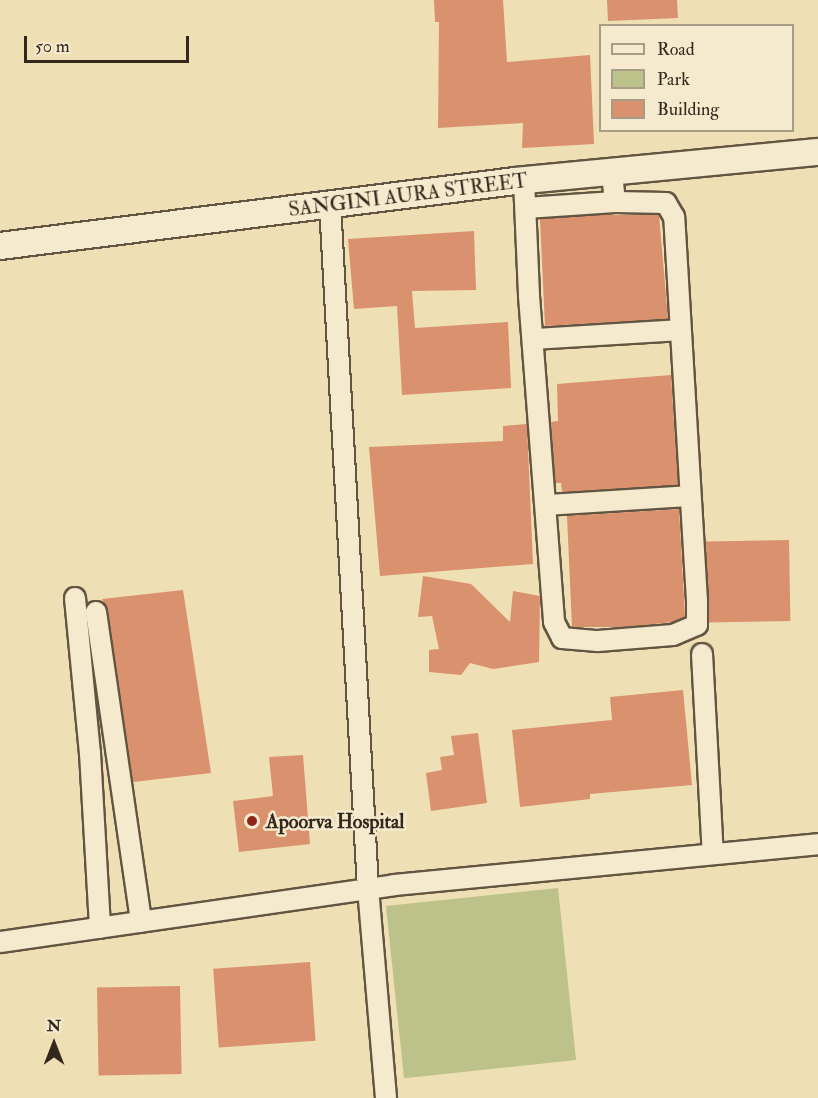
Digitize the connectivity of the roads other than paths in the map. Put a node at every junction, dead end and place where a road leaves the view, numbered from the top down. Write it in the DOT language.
graph roads {
  1 [pos="818,152"];
  2 [pos="612,171"];
  3 [pos="524,180"];
  4 [pos="615,202"];
  5 [pos="330,204"];
  6 [pos="526,208"];
  7 [pos="0,246"];
  8 [pos="680,330"];
  9 [pos="534,339"];
  10 [pos="690,496"];
  11 [pos="547,505"];
  12 [pos="75,598"];
  13 [pos="96,612"];
  14 [pos="702,654"];
  15 [pos="818,844"];
  16 [pos="713,854"];
  17 [pos="369,888"];
  18 [pos="141,922"];
  19 [pos="100,928"];
  20 [pos="0,942"];
  21 [pos="386,1098"];
  1 -- 2 [label="street, SANGINI AURA STREET"];
  2 -- 3 [label="street, SANGINI AURA STREET"];
  2 -- 4 [label="street"];
  3 -- 5 [label="street, SANGINI AURA STREET"];
  3 -- 6 [label="street"];
  4 -- 6 [label="street"];
  4 -- 8 [label="street"];
  5 -- 7 [label="street, SANGINI AURA STREET"];
  5 -- 17 [label="street"];
  6 -- 9 [label="street"];
  8 -- 9 [label="street"];
  8 -- 10 [label="street"];
  9 -- 11 [label="street"];
  10 -- 11 [label="street"];
  10 -- 11 [label="street"];
  12 -- 19 [label="street"];
  13 -- 18 [label="street"];
  14 -- 16 [label="street"];
  15 -- 16 [label="street"];
  16 -- 17 [label="street"];
  17 -- 18 [label="street"];
  17 -- 21 [label="street"];
  18 -- 19 [label="street"];
  19 -- 20 [label="street"];
}
